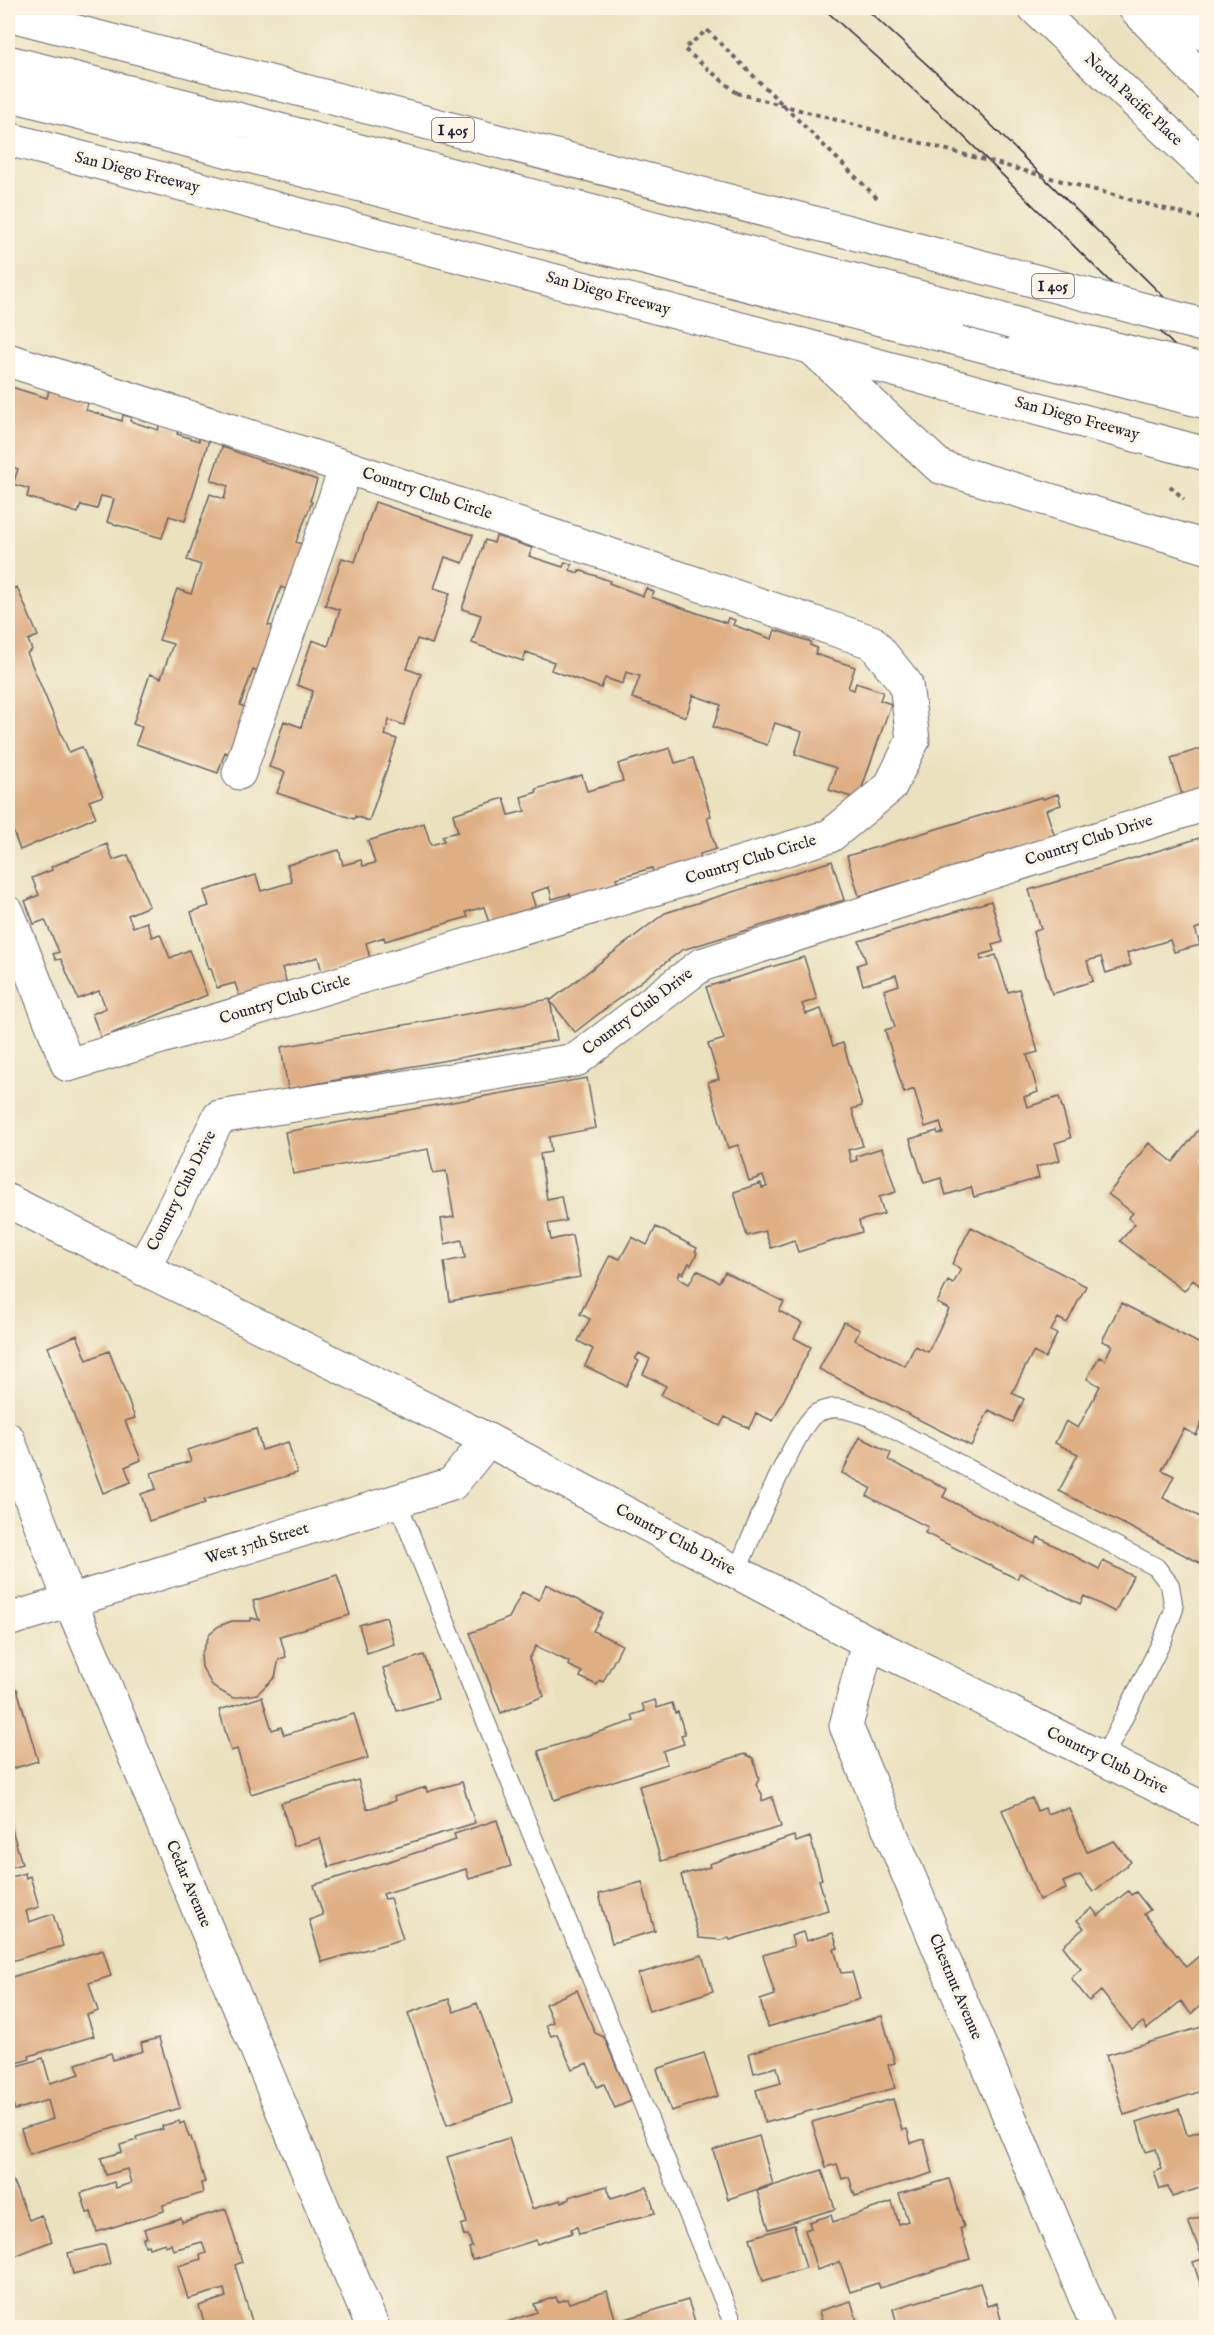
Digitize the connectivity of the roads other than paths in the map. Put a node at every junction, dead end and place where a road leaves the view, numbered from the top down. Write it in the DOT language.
graph roads {
  1 [pos="1035,8"];
  2 [pos="1135,8"];
  3 [pos="1160,8"];
  4 [pos="8,14"];
  5 [pos="1206,35"];
  6 [pos="8,62"];
  7 [pos="1206,83"];
  8 [pos="8,94"];
  9 [pos="8,140"];
  10 [pos="1206,168"];
  11 [pos="1206,326"];
  12 [pos="810,347"];
  13 [pos="8,360"];
  14 [pos="1206,371"];
  15 [pos="1206,402"];
  16 [pos="1206,454"];
  17 [pos="346,467"];
  18 [pos="1206,547"];
  19 [pos="240,773"];
  20 [pos="1206,804"];
  21 [pos="8,913"];
  22 [pos="8,1201"];
  23 [pos="143,1269"];
  24 [pos="8,1439"];
  25 [pos="488,1440"];
  26 [pos="397,1501"];
  27 [pos="736,1573"];
  28 [pos="70,1601"];
  29 [pos="8,1620"];
  30 [pos="868,1642"];
  31 [pos="1103,1759"];
  32 [pos="1206,1810"];
  33 [pos="373,2328"];
  34 [pos="735,2328"];
  35 [pos="1098,2328"];
  1 -- 10 [label="main road, North Pacific Place"];
  2 -- 7 [label="main road"];
  3 -- 5 [label="main road"];
  4 -- 11 [label="main road, I 405, bridge"];
  6 -- 14 [label="main road, bridge"];
  8 -- 15 [label="main road, bridge"];
  9 -- 12 [label="main road, San Diego Freeway"];
  12 -- 16 [label="main road, San Diego Freeway, bridge"];
  12 -- 18 [label="main road"];
  13 -- 17 [label="main road, Country Club Circle"];
  17 -- 19 [label="main road, Country Club Circle"];
  17 -- 21 [label="main road, Country Club Circle"];
  20 -- 23 [label="main road, Country Club Drive"];
  22 -- 23 [label="main road, Country Club Drive"];
  23 -- 25 [label="main road, Country Club Drive"];
  24 -- 28 [label="main road, Cedar Avenue"];
  25 -- 26 [label="main road, West 37th Street"];
  25 -- 27 [label="main road, Country Club Drive"];
  26 -- 28 [label="main road, West 37th Street"];
  26 -- 34 [label="lane"];
  27 -- 30 [label="main road, Country Club Drive"];
  27 -- 31 [label="lane"];
  28 -- 29 [label="main road, West 37th Street"];
  28 -- 33 [label="main road, Cedar Avenue"];
  30 -- 31 [label="main road, Country Club Drive"];
  30 -- 35 [label="main road, Chestnut Avenue"];
  31 -- 32 [label="main road, Country Club Drive"];
}
